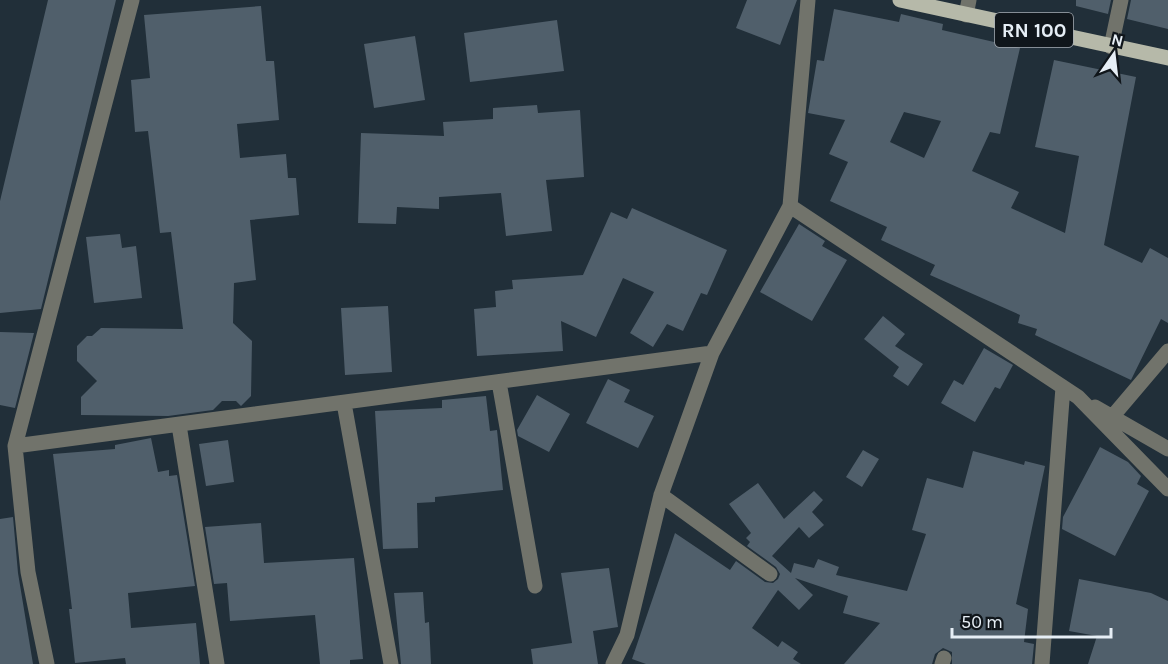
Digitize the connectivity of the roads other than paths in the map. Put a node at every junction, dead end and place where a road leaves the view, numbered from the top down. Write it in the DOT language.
graph roads {
  1 [pos="132,0"];
  2 [pos="808,0"];
  3 [pos="900,0"];
  4 [pos="1121,0"];
  5 [pos="968,7"];
  6 [pos="1111,47"];
  7 [pos="1168,58"];
  8 [pos="790,206"];
  9 [pos="1168,351"];
  10 [pos="712,353"];
  11 [pos="499,382"];
  12 [pos="1064,387"];
  13 [pos="1078,397"];
  14 [pos="344,403"];
  15 [pos="1112,417"];
  16 [pos="179,424"];
  17 [pos="15,446"];
  18 [pos="1168,449"];
  19 [pos="1168,489"];
  20 [pos="661,495"];
  21 [pos="770,574"];
  22 [pos="536,586"];
  23 [pos="47,664"];
  24 [pos="217,664"];
  25 [pos="391,664"];
  26 [pos="612,664"];
  27 [pos="1042,664"];
  1 -- 17 [label="street"];
  2 -- 8 [label="street"];
  3 -- 5 [label="main road, RN 100"];
  4 -- 6 [label="street"];
  5 -- 6 [label="main road, RN 100"];
  6 -- 7 [label="main road, RN 100"];
  8 -- 10 [label="street"];
  8 -- 12 [label="street"];
  9 -- 15 [label="street"];
  10 -- 11 [label="street"];
  10 -- 20 [label="street"];
  11 -- 14 [label="street"];
  11 -- 22 [label="street"];
  12 -- 13 [label="street"];
  12 -- 27 [label="street"];
  13 -- 15 [label="street"];
  13 -- 19 [label="street"];
  14 -- 16 [label="street"];
  14 -- 25 [label="street"];
  15 -- 18 [label="street"];
  16 -- 17 [label="street"];
  16 -- 24 [label="street"];
  17 -- 23 [label="street"];
  20 -- 21 [label="street"];
  20 -- 26 [label="street"];
}
